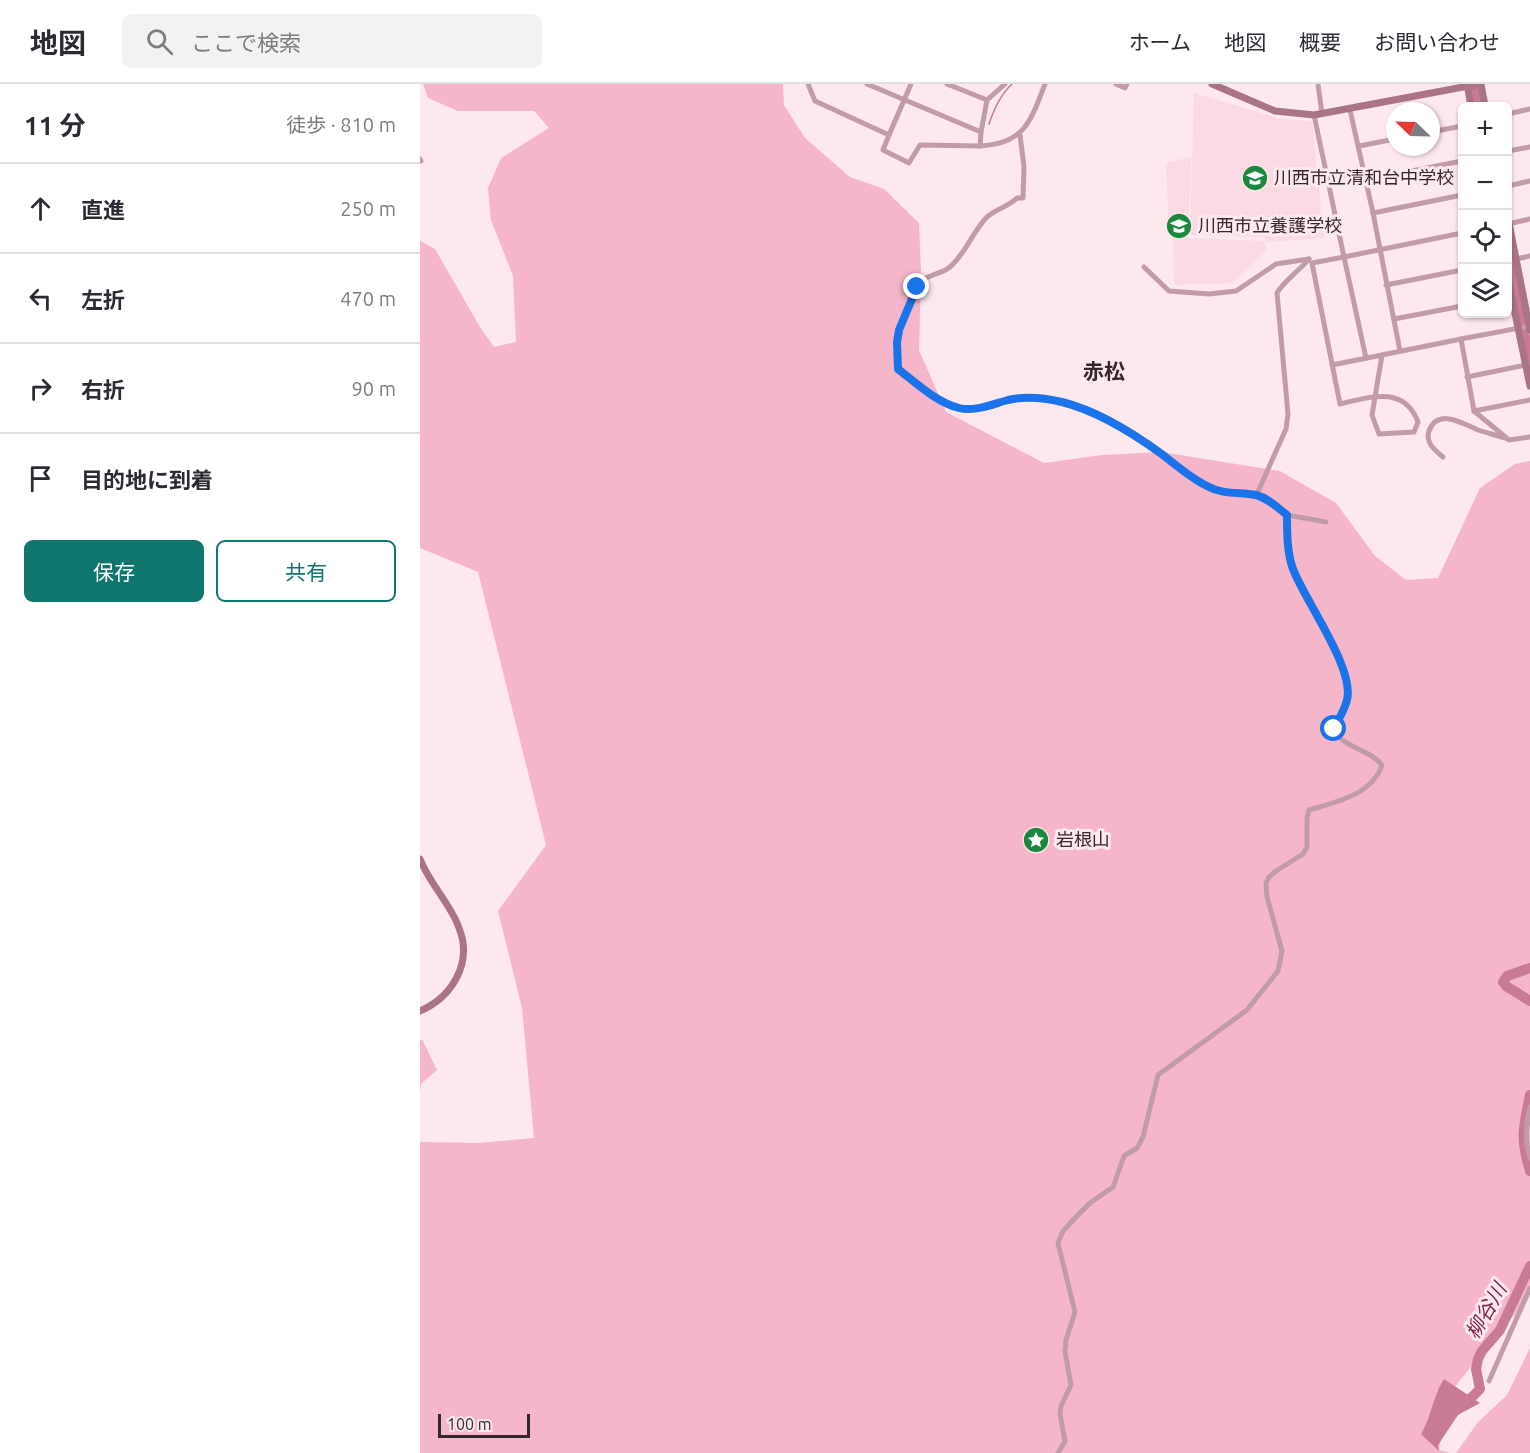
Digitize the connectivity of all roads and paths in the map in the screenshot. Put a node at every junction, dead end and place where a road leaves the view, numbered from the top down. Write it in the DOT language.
graph roads {
  1 [pos="808,84"];
  2 [pos="867,84"];
  3 [pos="911,84"];
  4 [pos="947,84"];
  5 [pos="1005,84"];
  6 [pos="1045,84"];
  7 [pos="1116,84"];
  8 [pos="1127,84"];
  9 [pos="1212,84"];
  10 [pos="1318,84"];
  11 [pos="1480,84"];
  12 [pos="1467,85"];
  13 [pos="904,100"];
  14 [pos="987,100"];
  15 [pos="1470,102"];
  16 [pos="1484,102"];
  17 [pos="1530,109"];
  18 [pos="1350,110"];
  19 [pos="1512,113"];
  20 [pos="1322,114"];
  21 [pos="1314,116"];
  22 [pos="1458,127"];
  23 [pos="1440,130"];
  24 [pos="981,132"];
  25 [pos="889,135"];
  26 [pos="1020,135"];
  27 [pos="1386,141"];
  28 [pos="980,146"];
  29 [pos="1359,146"];
  30 [pos="1530,147"];
  31 [pos="1512,150"];
  32 [pos="1458,162"];
  33 [pos="1366,180"];
  34 [pos="1530,181"];
  35 [pos="1512,185"];
  36 [pos="1458,196"];
  37 [pos="1373,213"];
  38 [pos="1530,219"];
  39 [pos="1512,221"];
  40 [pos="1458,234"];
  41 [pos="1512,240"];
  42 [pos="1380,249"];
  43 [pos="1530,256"];
  44 [pos="1344,257"];
  45 [pos="1516,260"];
  46 [pos="1144,267"];
  47 [pos="1458,271"];
  48 [pos="1386,285"];
  49 [pos="1526,292"];
  50 [pos="1458,307"];
  51 [pos="1512,307"];
  52 [pos="1394,319"];
  53 [pos="1530,327"];
  54 [pos="1518,328"];
  55 [pos="1461,339"];
  56 [pos="1400,351"];
  57 [pos="1382,355"];
  58 [pos="1366,358"];
  59 [pos="1332,365"];
  60 [pos="1526,365"];
  61 [pos="1467,377"];
  62 [pos="1530,386"];
  63 [pos="1375,396"];
  64 [pos="1530,400"];
  65 [pos="1474,411"];
  66 [pos="1530,437"];
  67 [pos="1509,440"];
  68 [pos="1443,457"];
  69 [pos="1256,496"];
  70 [pos="1287,515"];
  71 [pos="1326,522"];
  72 [pos="420,859"];
  73 [pos="420,1011"];
  74 [pos="1530,1107"];
  75 [pos="1530,1158"];
  76 [pos="1530,1288"];
  77 [pos="1489,1381"];
  78 [pos="1058,1453"];
  1 -- 25 [label="street"];
  2 -- 13 [label="street"];
  3 -- 13 [label="street"];
  4 -- 14 [label="street"];
  5 -- 14 [label="street"];
  6 -- 26 [label="street"];
  7 -- 8 [label="street"];
  9 -- 21 [label="street"];
  10 -- 20 [label="street"];
  11 -- 12 [label="street"];
  11 -- 16 [label="street"];
  12 -- 15 [label="street"];
  12 -- 18 [label="street"];
  13 -- 24 [label="street"];
  13 -- 25 [label="street"];
  14 -- 24 [label="street"];
  17 -- 19 [label="street"];
  18 -- 20 [label="street"];
  18 -- 29 [label="street"];
  20 -- 21 [label="street"];
  21 -- 44 [label="street"];
  22 -- 23 [label="street"];
  24 -- 28 [label="street"];
  25 -- 28 [label="street"];
  26 -- 28 [label="street"];
  26 -- 69 [label="street"];
  27 -- 29 [label="street"];
  29 -- 33 [label="street"];
  30 -- 31 [label="street"];
  32 -- 33 [label="street"];
  33 -- 37 [label="street"];
  34 -- 35 [label="street"];
  36 -- 37 [label="street"];
  37 -- 42 [label="street"];
  38 -- 39 [label="street"];
  40 -- 42 [label="street"];
  41 -- 45 [label="street"];
  42 -- 44 [label="street"];
  42 -- 48 [label="street"];
  43 -- 45 [label="street"];
  44 -- 58 [label="street"];
  44 -- 59 [label="street"];
  45 -- 49 [label="street"];
  46 -- 69 [label="street"];
  47 -- 48 [label="street"];
  48 -- 52 [label="street"];
  49 -- 53 [label="street"];
  50 -- 52 [label="street"];
  51 -- 54 [label="street"];
  52 -- 56 [label="street"];
  53 -- 54 [label="street"];
  54 -- 55 [label="street"];
  54 -- 60 [label="street"];
  55 -- 56 [label="street"];
  55 -- 61 [label="street"];
  56 -- 57 [label="street"];
  57 -- 58 [label="street"];
  57 -- 63 [label="street"];
  58 -- 59 [label="street"];
  59 -- 63 [label="street"];
  60 -- 61 [label="street"];
  60 -- 62 [label="street"];
  61 -- 65 [label="street"];
  63 -- 63 [label="street"];
  64 -- 65 [label="street"];
  65 -- 67 [label="street"];
  66 -- 67 [label="street"];
  67 -- 68 [label="street"];
  69 -- 70 [label="street"];
  70 -- 71 [label="street"];
  70 -- 78 [label="street"];
  72 -- 73 [label="street"];
  74 -- 75 [label="street"];
  76 -- 77 [label="street"];
}
